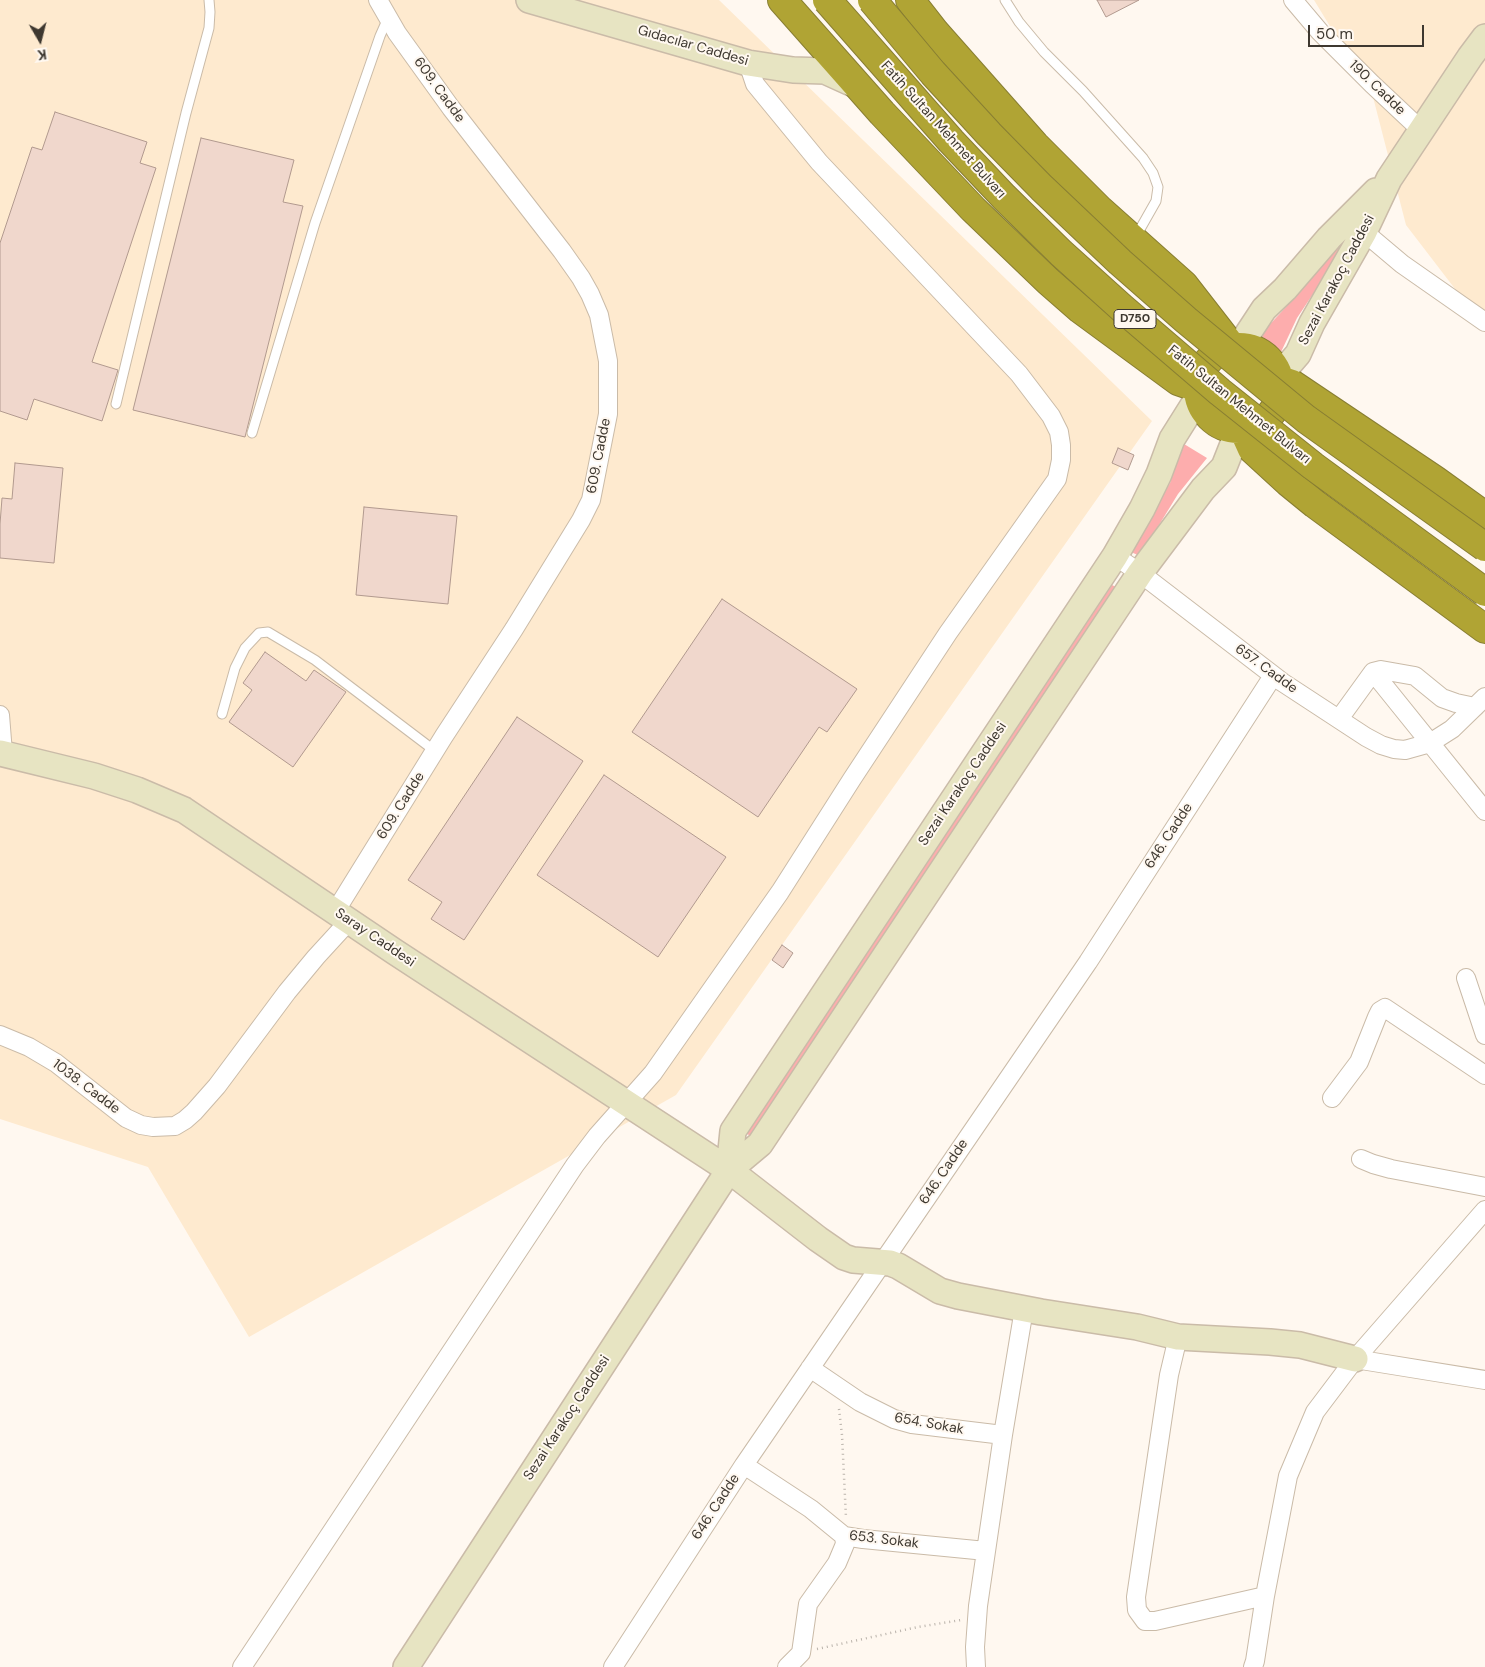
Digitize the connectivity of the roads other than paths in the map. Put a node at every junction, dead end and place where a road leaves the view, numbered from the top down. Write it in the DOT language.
graph roads {
  1 [pos="209,0"];
  2 [pos="378,0"];
  3 [pos="529,0"];
  4 [pos="769,0"];
  5 [pos="782,0"];
  6 [pos="827,0"];
  7 [pos="872,0"];
  8 [pos="910,0"];
  9 [pos="1005,0"];
  10 [pos="1293,0"];
  11 [pos="388,18"];
  12 [pos="1485,37"];
  13 [pos="748,62"];
  14 [pos="825,71"];
  15 [pos="858,86"];
  16 [pos="1421,130"];
  17 [pos="1389,179"];
  18 [pos="1364,232"];
  19 [pos="1133,240"];
  20 [pos="1485,322"];
  21 [pos="1236,347"];
  22 [pos="1279,378"];
  23 [pos="1199,392"];
  24 [pos="116,404"];
  25 [pos="1241,429"];
  26 [pos="252,433"];
  27 [pos="1485,516"];
  28 [pos="1485,547"];
  29 [pos="1115,556"];
  30 [pos="1140,573"];
  31 [pos="1485,592"];
  32 [pos="1485,629"];
  33 [pos="1373,672"];
  34 [pos="1273,676"];
  35 [pos="1480,702"];
  36 [pos="222,714"];
  37 [pos="0,715"];
  38 [pos="1339,719"];
  39 [pos="1430,743"];
  40 [pos="435,751"];
  41 [pos="1,753"];
  42 [pos="1485,811"];
  43 [pos="342,916"];
  44 [pos="1466,978"];
  45 [pos="0,1035"];
  46 [pos="1485,1036"];
  47 [pos="1485,1075"];
  48 [pos="1332,1098"];
  49 [pos="626,1103"];
  50 [pos="175,1126"];
  51 [pos="1361,1159"];
  52 [pos="729,1170"];
  53 [pos="1485,1187"];
  54 [pos="1485,1210"];
  55 [pos="883,1262"];
  56 [pos="1024,1309"];
  57 [pos="1178,1337"];
  58 [pos="1355,1359"];
  59 [pos="810,1368"];
  60 [pos="1485,1380"];
  61 [pos="1003,1436"];
  62 [pos="744,1465"];
  63 [pos="844,1536"];
  64 [pos="986,1551"];
  65 [pos="1265,1596"];
  66 [pos="242,1667"];
  67 [pos="406,1667"];
  68 [pos="613,1667"];
  69 [pos="787,1667"];
  70 [pos="976,1667"];
  71 [pos="1253,1667"];
  1 -- 24 [label="lane"];
  2 -- 11 [label="street, 609. Cadde"];
  3 -- 13 [label="street, Gıdacılar Caddesi"];
  4 -- 14 [label="street"];
  5 -- 15 [label="highway"];
  6 -- 31 [label="highway, Fatih Sultan Mehmet Bulvarı / D750, bridge"];
  7 -- 28 [label="highway, D750, bridge"];
  8 -- 19 [label="highway"];
  9 -- 19 [label="lane"];
  10 -- 16 [label="street, 190. Cadde"];
  11 -- 26 [label="lane"];
  11 -- 40 [label="street, 609. Cadde"];
  12 -- 16 [label="street, Sezai Karakoç Caddesi"];
  13 -- 14 [label="street, Gıdacılar Caddesi"];
  13 -- 49 [label="street"];
  14 -- 15 [label="street, Gıdacılar Caddesi"];
  15 -- 23 [label="highway"];
  16 -- 17 [label="street, Sezai Karakoç Caddesi"];
  17 -- 18 [label="street, Sezai Karakoç Caddesi"];
  17 -- 21 [label="street, Sezai Karakoç Caddesi"];
  18 -- 20 [label="street"];
  18 -- 22 [label="street, Sezai Karakoç Caddesi"];
  19 -- 21 [label="highway"];
  21 -- 22 [label="highway"];
  21 -- 23 [label="highway"];
  22 -- 25 [label="highway"];
  22 -- 27 [label="highway"];
  23 -- 25 [label="highway"];
  23 -- 29 [label="street, Sezai Karakoç Caddesi"];
  25 -- 30 [label="street, Sezai Karakoç Caddesi"];
  25 -- 32 [label="highway"];
  29 -- 30 [label="street, 657. Cadde"];
  29 -- 52 [label="street, Sezai Karakoç Caddesi"];
  30 -- 34 [label="street, 657. Cadde"];
  30 -- 52 [label="street, Sezai Karakoç Caddesi"];
  33 -- 35 [label="street"];
  33 -- 38 [label="street"];
  33 -- 39 [label="street"];
  34 -- 38 [label="street, 657. Cadde"];
  34 -- 55 [label="street, 646. Cadde"];
  35 -- 39 [label="street, 657. Cadde"];
  36 -- 40 [label="lane"];
  37 -- 41 [label="street"];
  38 -- 39 [label="street, 657. Cadde"];
  39 -- 42 [label="street"];
  40 -- 43 [label="street, 609. Cadde"];
  41 -- 43 [label="street, Saray Caddesi"];
  43 -- 49 [label="street, Saray Caddesi"];
  43 -- 50 [label="street, 609. Cadde"];
  44 -- 46 [label="street"];
  45 -- 50 [label="street, 1038. Cadde"];
  47 -- 48 [label="street"];
  49 -- 52 [label="street, Saray Caddesi"];
  49 -- 66 [label="street"];
  51 -- 53 [label="street"];
  52 -- 55 [label="street, Saray Caddesi"];
  52 -- 67 [label="street, Sezai Karakoç Caddesi"];
  54 -- 58 [label="street"];
  55 -- 56 [label="street, Saray Caddesi"];
  55 -- 59 [label="street, 646. Cadde"];
  56 -- 57 [label="street, Saray Caddesi"];
  56 -- 61 [label="street"];
  57 -- 58 [label="street, Saray Caddesi"];
  57 -- 65 [label="street"];
  58 -- 60 [label="street"];
  58 -- 65 [label="street"];
  59 -- 61 [label="street, 654. Sokak"];
  59 -- 62 [label="street, 646. Cadde"];
  61 -- 64 [label="street"];
  62 -- 63 [label="street, 653. Sokak"];
  62 -- 68 [label="street, 646. Cadde"];
  63 -- 64 [label="street, 653. Sokak"];
  63 -- 69 [label="street"];
  64 -- 70 [label="street"];
  65 -- 71 [label="street"];
}
